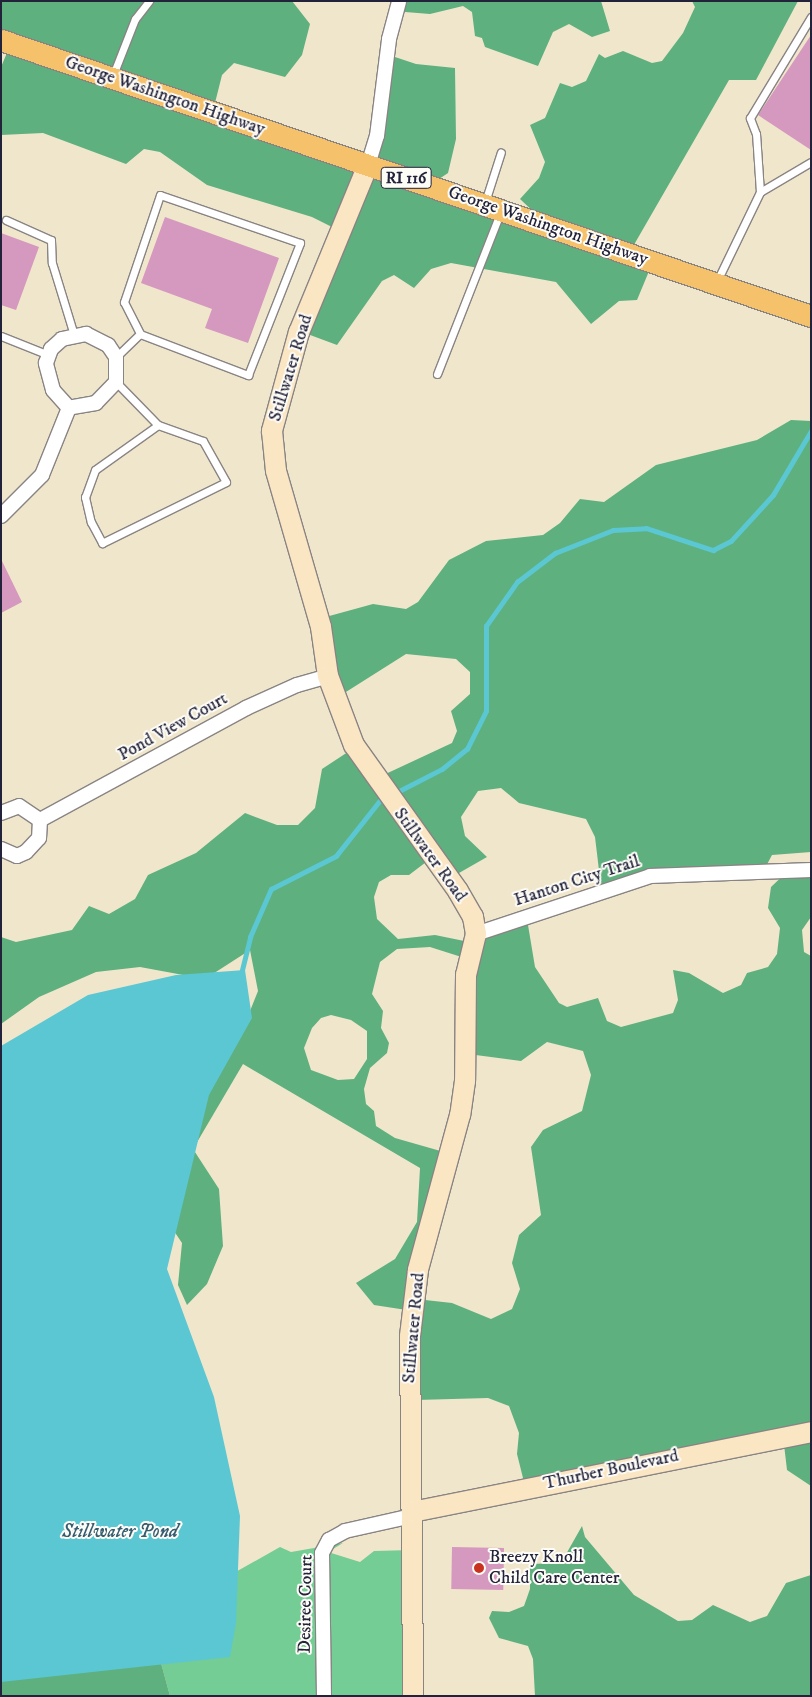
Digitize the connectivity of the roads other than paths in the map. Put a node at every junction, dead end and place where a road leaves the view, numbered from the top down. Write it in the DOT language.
graph roads {
  1 [pos="149,1"];
  2 [pos="399,1"];
  3 [pos="811,17"];
  4 [pos="1,40"];
  5 [pos="112,78"];
  6 [pos="500,152"];
  7 [pos="811,162"];
  8 [pos="368,165"];
  9 [pos="760,192"];
  10 [pos="493,207"];
  11 [pos="6,220"];
  12 [pos="716,284"];
  13 [pos="811,316"];
  14 [pos="140,334"];
  15 [pos="74,335"];
  16 [pos="1,336"];
  17 [pos="49,355"];
  18 [pos="116,357"];
  19 [pos="437,374"];
  20 [pos="116,382"];
  21 [pos="69,408"];
  22 [pos="158,425"];
  23 [pos="1,516"];
  24 [pos="328,676"];
  25 [pos="1,813"];
  26 [pos="40,820"];
  27 [pos="1,849"];
  28 [pos="811,870"];
  29 [pos="476,934"];
  30 [pos="811,1432"];
  31 [pos="412,1514"];
  32 [pos="324,1696"];
  33 [pos="413,1696"];
  1 -- 5 [label="lane"];
  2 -- 8 [label="street"];
  3 -- 9 [label="lane"];
  4 -- 5 [label="main road, George Washington Highway / RI 116"];
  5 -- 8 [label="main road, George Washington Highway / RI 116"];
  6 -- 10 [label="lane"];
  7 -- 9 [label="lane"];
  8 -- 10 [label="main road, George Washington Highway / RI 116"];
  8 -- 24 [label="street, Stillwater Road"];
  9 -- 12 [label="lane"];
  10 -- 12 [label="main road, George Washington Highway / RI 116"];
  10 -- 19 [label="lane"];
  11 -- 15 [label="lane"];
  12 -- 13 [label="main road, George Washington Highway / RI 116"];
  14 -- 14 [label="lane"];
  14 -- 18 [label="lane"];
  15 -- 17 [label="street"];
  15 -- 18 [label="street"];
  16 -- 17 [label="lane"];
  17 -- 21 [label="street"];
  18 -- 20 [label="street"];
  20 -- 21 [label="street"];
  20 -- 22 [label="lane"];
  21 -- 23 [label="street"];
  22 -- 22 [label="lane"];
  24 -- 26 [label="street, Pond View Court"];
  24 -- 29 [label="street, Stillwater Road"];
  25 -- 26 [label="street"];
  26 -- 27 [label="street"];
  28 -- 29 [label="street, Hanton City Trail"];
  29 -- 31 [label="street, Stillwater Road"];
  30 -- 31 [label="street, Thurber Boulevard"];
  31 -- 32 [label="street, Desiree Court"];
  31 -- 33 [label="street, Stillwater Road"];
}
